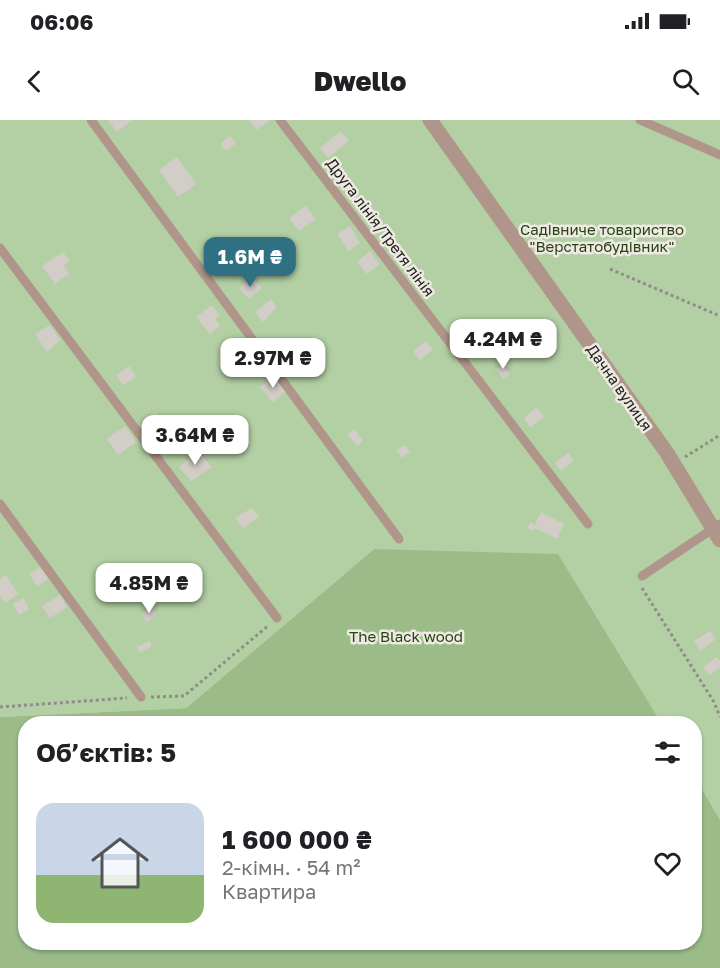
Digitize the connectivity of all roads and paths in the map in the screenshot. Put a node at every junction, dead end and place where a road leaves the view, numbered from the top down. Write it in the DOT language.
graph roads {
  1 [pos="91,120"];
  2 [pos="280,120"];
  3 [pos="430,120"];
  4 [pos="640,120"];
  5 [pos="720,156"];
  6 [pos="0,248"];
  7 [pos="610,269"];
  8 [pos="720,316"];
  9 [pos="720,435"];
  10 [pos="674,464"];
  11 [pos="0,504"];
  12 [pos="588,524"];
  13 [pos="718,531"];
  14 [pos="399,539"];
  15 [pos="642,576"];
  16 [pos="277,618"];
  17 [pos="141,697"];
  18 [pos="720,717"];
  1 -- 14 [label="lane"];
  2 -- 12 [label="lane, Друга лінія/Третя лінія"];
  3 -- 10 [label="street, Дачна вулиця"];
  4 -- 5 [label="lane"];
  6 -- 16 [label="lane"];
  7 -- 8 [label="path"];
  9 -- 10 [label="path"];
  10 -- 13 [label="street, Дачна вулиця"];
  11 -- 17 [label="lane"];
  13 -- 15 [label="lane"];
  15 -- 18 [label="path"];
}
